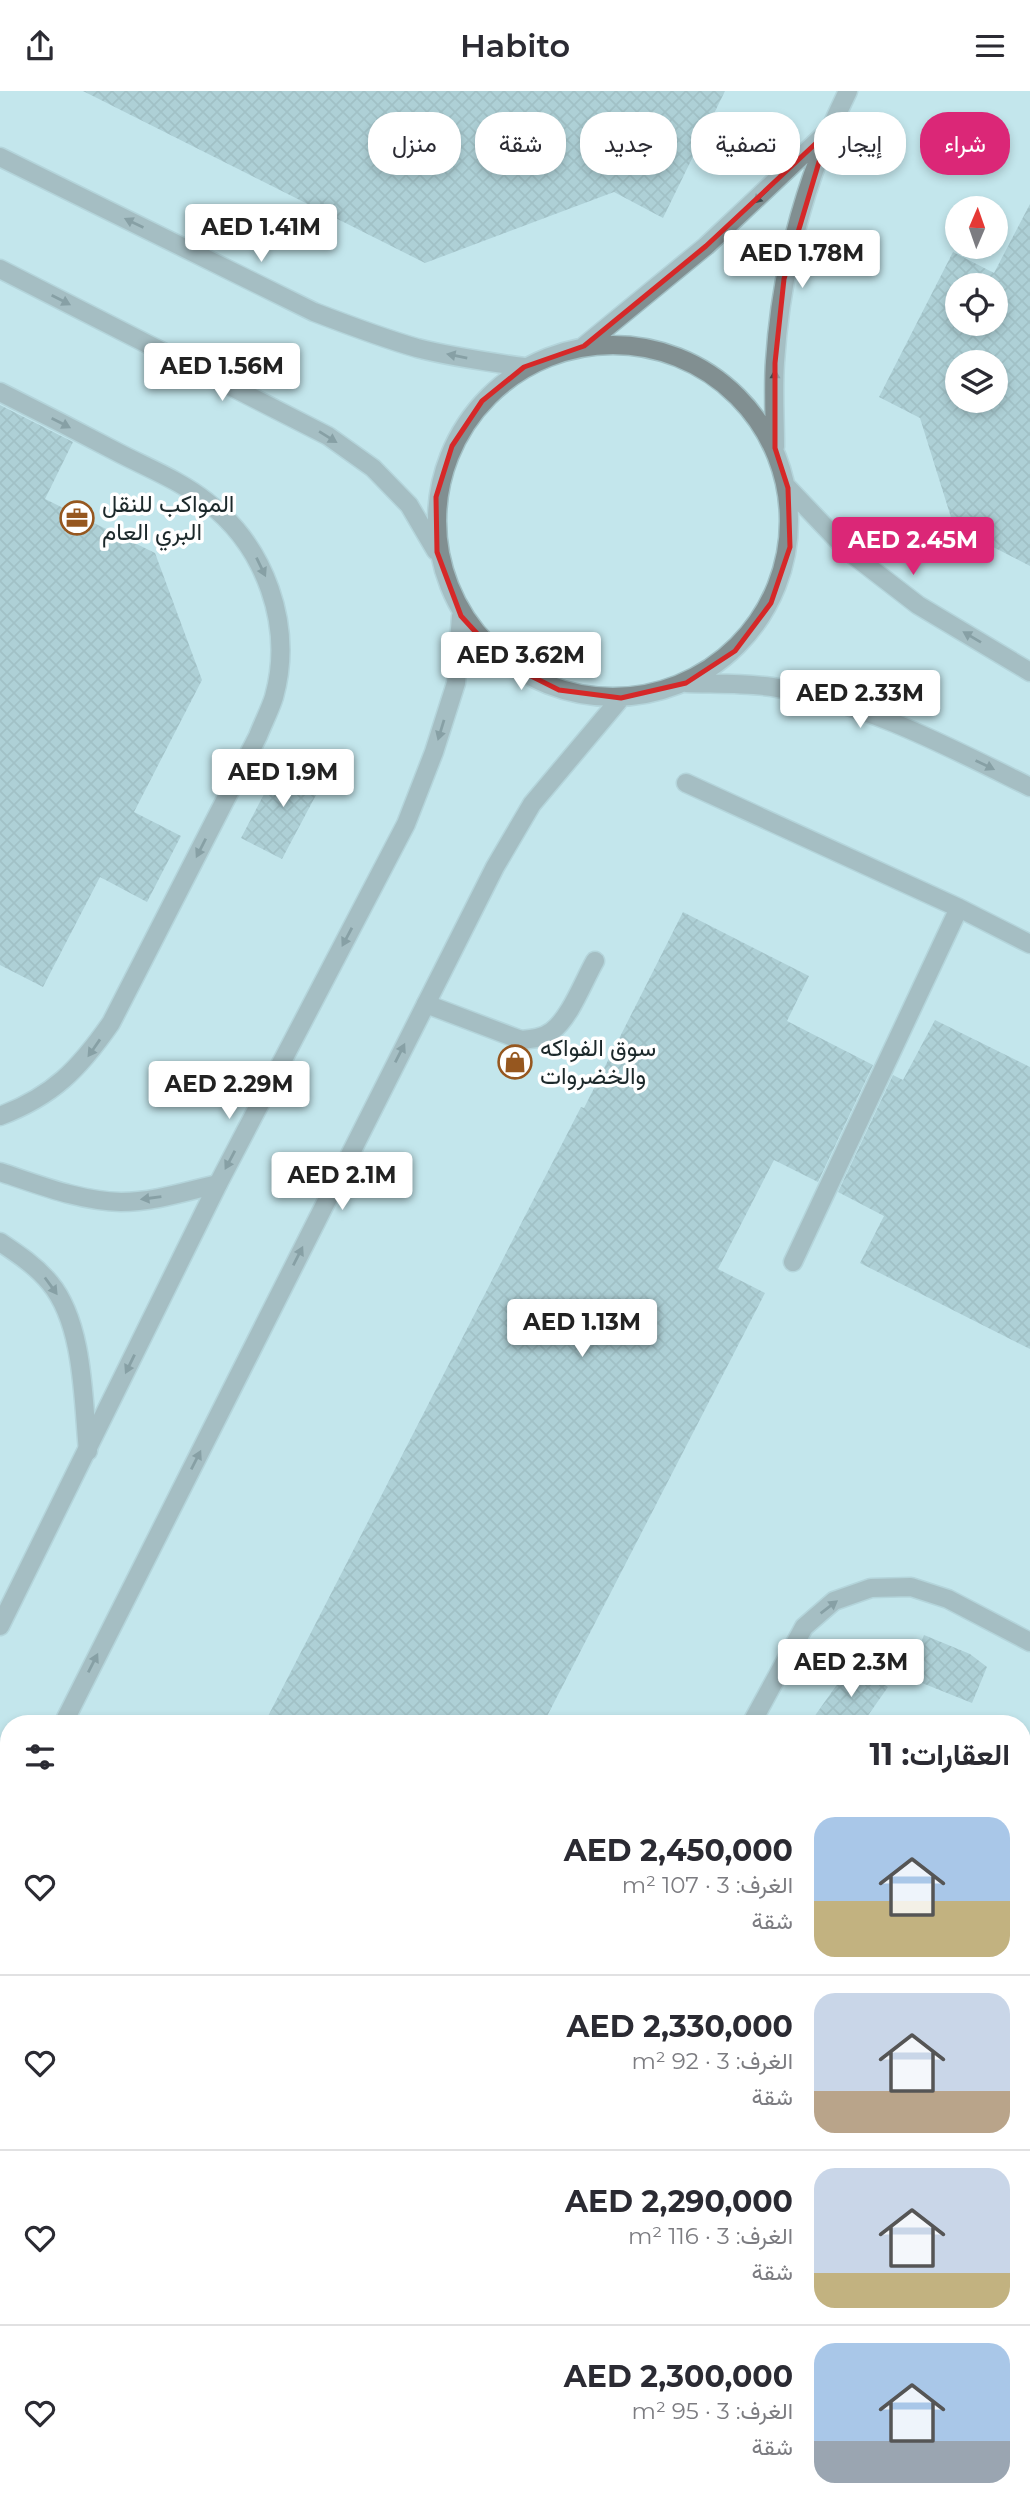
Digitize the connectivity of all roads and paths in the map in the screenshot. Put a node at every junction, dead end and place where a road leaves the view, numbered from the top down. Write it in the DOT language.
graph roads {
  1 [pos="848,91"];
  2 [pos="838,112"];
  3 [pos="814,145"];
  4 [pos="0,157"];
  5 [pos="814,171"];
  6 [pos="0,269"];
  7 [pos="584,346"];
  8 [pos="524,367"];
  9 [pos="0,392"];
  10 [pos="775,448"];
  11 [pos="788,488"];
  12 [pos="437,552"];
  13 [pos="461,616"];
  14 [pos="1030,673"];
  15 [pos="686,683"];
  16 [pos="621,698"];
  17 [pos="686,782"];
  18 [pos="1030,787"];
  19 [pos="959,908"];
  20 [pos="1030,944"];
  21 [pos="595,961"];
  22 [pos="426,1003"];
  23 [pos="0,1117"];
  24 [pos="0,1172"];
  25 [pos="218,1184"];
  26 [pos="0,1242"];
  27 [pos="793,1262"];
  28 [pos="88,1451"];
  29 [pos="0,1626"];
  30 [pos="1030,1642"];
  31 [pos="68,1715"];
  32 [pos="756,1715"];
  1 -- 2 [label="street"];
  3 -- 7 [label="street, one-way"];
  8 -- 4 [label="street, one-way"];
  10 -- 5 [label="street, one-way"];
  6 -- 12 [label="street, one-way"];
  7 -- 8 [label="street"];
  7 -- 10 [label="street"];
  8 -- 12 [label="street"];
  9 -- 23 [label="street, one-way"];
  10 -- 11 [label="street"];
  14 -- 11 [label="street, one-way"];
  11 -- 15 [label="street"];
  12 -- 13 [label="street"];
  13 -- 16 [label="street"];
  13 -- 25 [label="street, one-way"];
  15 -- 16 [label="street"];
  15 -- 18 [label="street, one-way"];
  16 -- 22 [label="street"];
  17 -- 19 [label="street"];
  19 -- 20 [label="street"];
  19 -- 27 [label="street"];
  21 -- 22 [label="street"];
  31 -- 22 [label="street, one-way"];
  25 -- 24 [label="street, one-way"];
  25 -- 28 [label="street, one-way"];
  26 -- 28 [label="street, one-way"];
  28 -- 29 [label="street"];
  32 -- 30 [label="street, one-way"];
}
